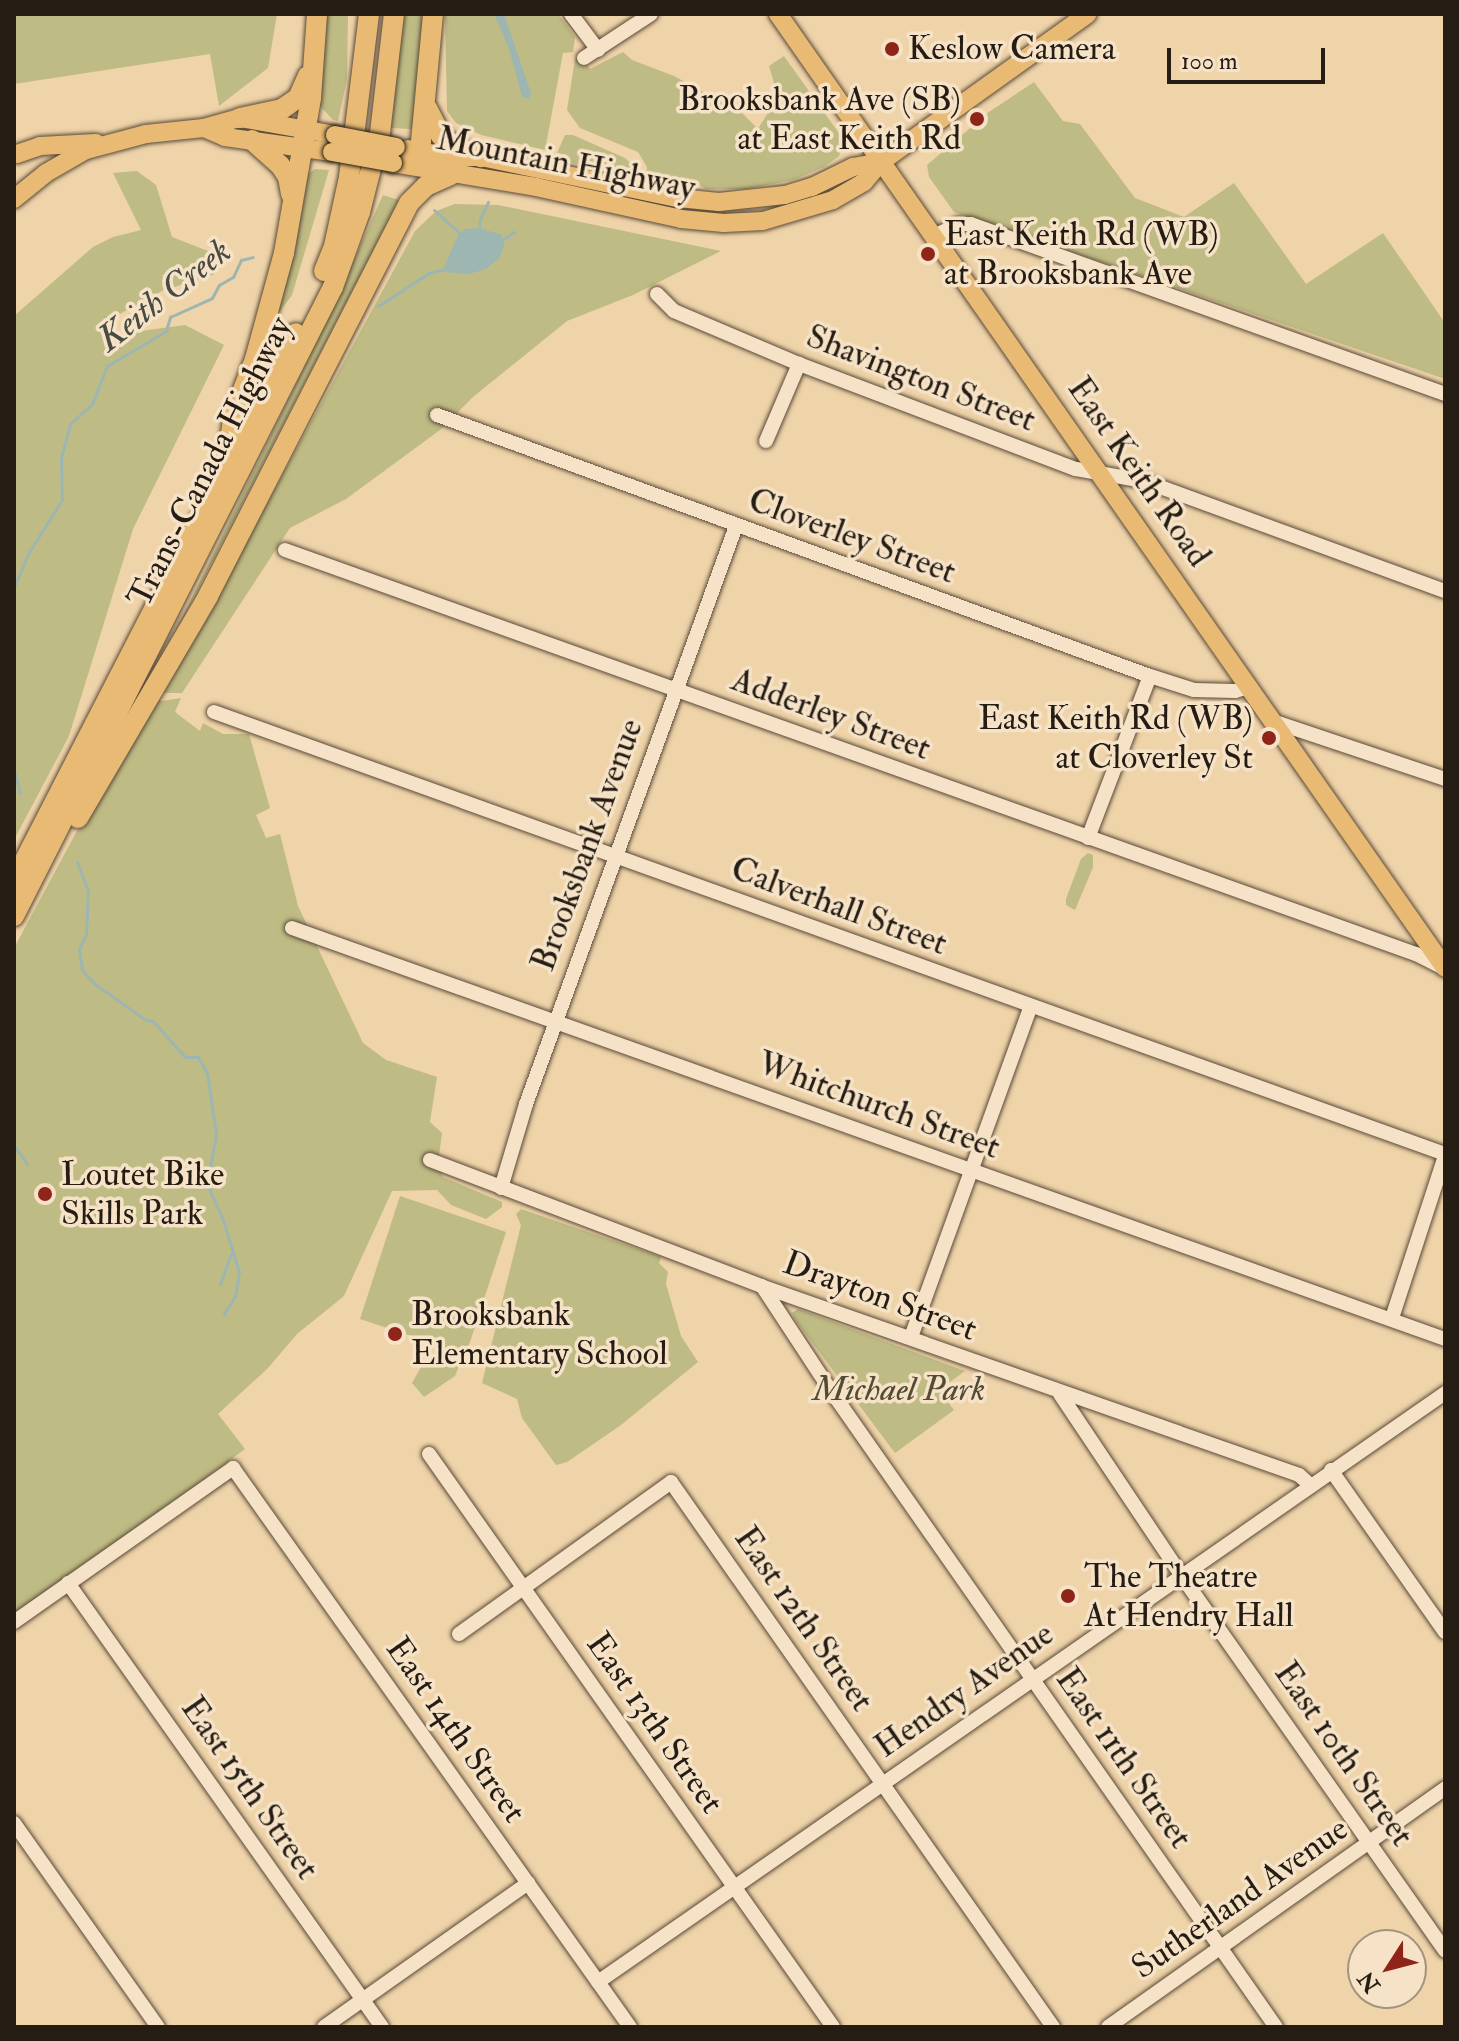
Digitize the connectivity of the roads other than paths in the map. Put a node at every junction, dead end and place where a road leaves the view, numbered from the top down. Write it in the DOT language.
graph roads {
  1 [pos="317,14"];
  2 [pos="356,14"];
  3 [pos="369,14"];
  4 [pos="394,14"];
  5 [pos="433,14"];
  6 [pos="571,14"];
  7 [pos="651,14"];
  8 [pos="778,14"];
  9 [pos="1088,14"];
  10 [pos="310,69"];
  11 [pos="362,89"];
  12 [pos="427,108"];
  13 [pos="240,118"];
  14 [pos="204,128"];
  15 [pos="305,139"];
  16 [pos="252,140"];
  17 [pos="103,144"];
  18 [pos="420,152"];
  19 [pos="16,155"];
  20 [pos="394,155"];
  21 [pos="481,157"];
  22 [pos="881,162"];
  23 [pos="46,173"];
  24 [pos="451,175"];
  25 [pos="14,199"];
  26 [pos="293,202"];
  27 [pos="934,236"];
  28 [pos="657,294"];
  29 [pos="799,364"];
  30 [pos="1445,394"];
  31 [pos="437,415"];
  32 [pos="766,441"];
  33 [pos="225,472"];
  34 [pos="1102,474"];
  35 [pos="736,526"];
  36 [pos="285,550"];
  37 [pos="1445,591"];
  38 [pos="1150,676"];
  39 [pos="1250,687"];
  40 [pos="677,691"];
  41 [pos="214,712"];
  42 [pos="1275,722"];
  43 [pos="1445,779"];
  44 [pos="1088,838"];
  45 [pos="618,856"];
  46 [pos="14,881"];
  47 [pos="18,908"];
  48 [pos="292,928"];
  49 [pos="1445,969"];
  50 [pos="1030,1008"];
  51 [pos="557,1022"];
  52 [pos="1445,1155"];
  53 [pos="430,1160"];
  54 [pos="971,1171"];
  55 [pos="501,1188"];
  56 [pos="761,1286"];
  57 [pos="1392,1318"];
  58 [pos="911,1337"];
  59 [pos="1445,1339"];
  60 [pos="1060,1393"];
  61 [pos="1445,1393"];
  62 [pos="429,1454"];
  63 [pos="1331,1470"];
  64 [pos="1310,1485"];
  65 [pos="1181,1575"];
  66 [pos="68,1583"];
  67 [pos="523,1587"];
  68 [pos="14,1622"];
  69 [pos="1445,1632"];
  70 [pos="459,1634"];
  71 [pos="1031,1679"];
  72 [pos="883,1783"];
  73 [pos="1445,1788"];
  74 [pos="14,1823"];
  75 [pos="1370,1844"];
  76 [pos="528,1883"];
  77 [pos="734,1887"];
  78 [pos="1221,1948"];
  79 [pos="1445,1950"];
  80 [pos="598,1982"];
  81 [pos="362,1999"];
  82 [pos="158,2027"];
  83 [pos="324,2027"];
  84 [pos="382,2027"];
  85 [pos="630,2027"];
  86 [pos="833,2027"];
  87 [pos="1053,2027"];
  88 [pos="1108,2027"];
  89 [pos="1276,2027"];
  1 -- 10 [label="highway"];
  2 -- 11 [label="highway"];
  3 -- 11 [label="highway"];
  4 -- 47 [label="highway, Trans-Canada Highway"];
  5 -- 12 [label="highway"];
  6 -- 7 [label="street"];
  8 -- 22 [label="main road, East Keith Road"];
  9 -- 22 [label="main road"];
  10 -- 13 [label="highway"];
  10 -- 15 [label="highway"];
  11 -- 33 [label="highway, Trans-Canada Highway"];
  12 -- 18 [label="highway"];
  12 -- 21 [label="highway"];
  13 -- 14 [label="main road, Mountain Highway"];
  13 -- 15 [label="main road, Mountain Highway"];
  14 -- 16 [label="main road, Mountain Highway"];
  14 -- 17 [label="main road, Mountain Highway"];
  15 -- 16 [label="main road, Mountain Highway"];
  15 -- 20 [label="main road, Mountain Highway, bridge"];
  15 -- 26 [label="highway"];
  16 -- 26 [label="highway"];
  17 -- 19 [label="main road"];
  17 -- 23 [label="main road, Mountain Highway"];
  18 -- 20 [label="highway"];
  18 -- 21 [label="main road, Mountain Highway"];
  19 -- 23 [label="street"];
  20 -- 24 [label="main road, Mountain Highway"];
  21 -- 22 [label="main road, Mountain Highway"];
  22 -- 24 [label="main road, Mountain Highway"];
  22 -- 27 [label="main road, East Keith Road"];
  23 -- 25 [label="main road, Mountain Highway"];
  24 -- 47 [label="highway"];
  26 -- 33 [label="highway"];
  27 -- 30 [label="street"];
  27 -- 34 [label="main road, East Keith Road"];
  28 -- 29 [label="street, Shavington Street"];
  29 -- 32 [label="street"];
  29 -- 34 [label="street, Shavington Street"];
  31 -- 35 [label="street, Cloverley Street"];
  33 -- 46 [label="highway, Trans-Canada Highway"];
  34 -- 37 [label="street, Shavington Street"];
  34 -- 39 [label="main road, East Keith Road"];
  35 -- 38 [label="street, Cloverley Street"];
  35 -- 40 [label="street, Brooksbank Avenue"];
  36 -- 40 [label="street, Adderley Street"];
  38 -- 39 [label="street, Cloverley Street"];
  38 -- 44 [label="street"];
  39 -- 42 [label="main road, East Keith Road"];
  40 -- 44 [label="street, Adderley Street"];
  40 -- 45 [label="street, Brooksbank Avenue"];
  41 -- 45 [label="street, Calverhall Street"];
  42 -- 43 [label="street"];
  42 -- 49 [label="main road, East Keith Road"];
  44 -- 49 [label="street, Adderley Street"];
  45 -- 50 [label="street, Calverhall Street"];
  45 -- 51 [label="street, Brooksbank Avenue"];
  48 -- 51 [label="street, Whitchurch Street"];
  50 -- 52 [label="street, Calverhall Street"];
  50 -- 54 [label="street"];
  51 -- 54 [label="street, Whitchurch Street"];
  51 -- 55 [label="street, Brooksbank Avenue"];
  52 -- 57 [label="street"];
  53 -- 55 [label="street, Drayton Street"];
  54 -- 57 [label="street, Whitchurch Street"];
  54 -- 58 [label="street"];
  55 -- 56 [label="street, Drayton Street"];
  56 -- 58 [label="street, Drayton Street"];
  56 -- 71 [label="street, East 11th Street"];
  57 -- 59 [label="street, Whitchurch Street"];
  58 -- 60 [label="street, Drayton Street"];
  60 -- 64 [label="street, Drayton Street"];
  60 -- 65 [label="street, East 10th Street"];
  61 -- 63 [label="street, Hendry Avenue"];
  62 -- 67 [label="street, East 13th Street"];
  63 -- 64 [label="street, Hendry Avenue"];
  63 -- 69 [label="street"];
  64 -- 65 [label="street, Hendry Avenue"];
  65 -- 71 [label="street, Hendry Avenue"];
  65 -- 75 [label="street, East 10th Street"];
  66 -- 68 [label="street"];
  66 -- 76 [label="street, East 14th Street"];
  66 -- 81 [label="street, East 15th Street"];
  67 -- 70 [label="street"];
  67 -- 72 [label="street, East 12th Street"];
  67 -- 77 [label="street, East 13th Street"];
  71 -- 72 [label="street, Hendry Avenue"];
  71 -- 78 [label="street, East 11th Street"];
  72 -- 77 [label="street, Hendry Avenue"];
  72 -- 87 [label="street, East 12th Street"];
  73 -- 75 [label="street, Sutherland Avenue"];
  74 -- 82 [label="street"];
  75 -- 78 [label="street, Sutherland Avenue"];
  75 -- 79 [label="street, East 10th Street"];
  76 -- 80 [label="street, East 14th Street"];
  76 -- 81 [label="street"];
  77 -- 80 [label="street, Hendry Avenue"];
  77 -- 86 [label="street, East 13th Street"];
  78 -- 88 [label="street, Sutherland Avenue"];
  78 -- 89 [label="street, East 11th Street"];
  80 -- 85 [label="street, East 14th Street"];
  81 -- 83 [label="street"];
  81 -- 84 [label="street, East 15th Street"];
}
